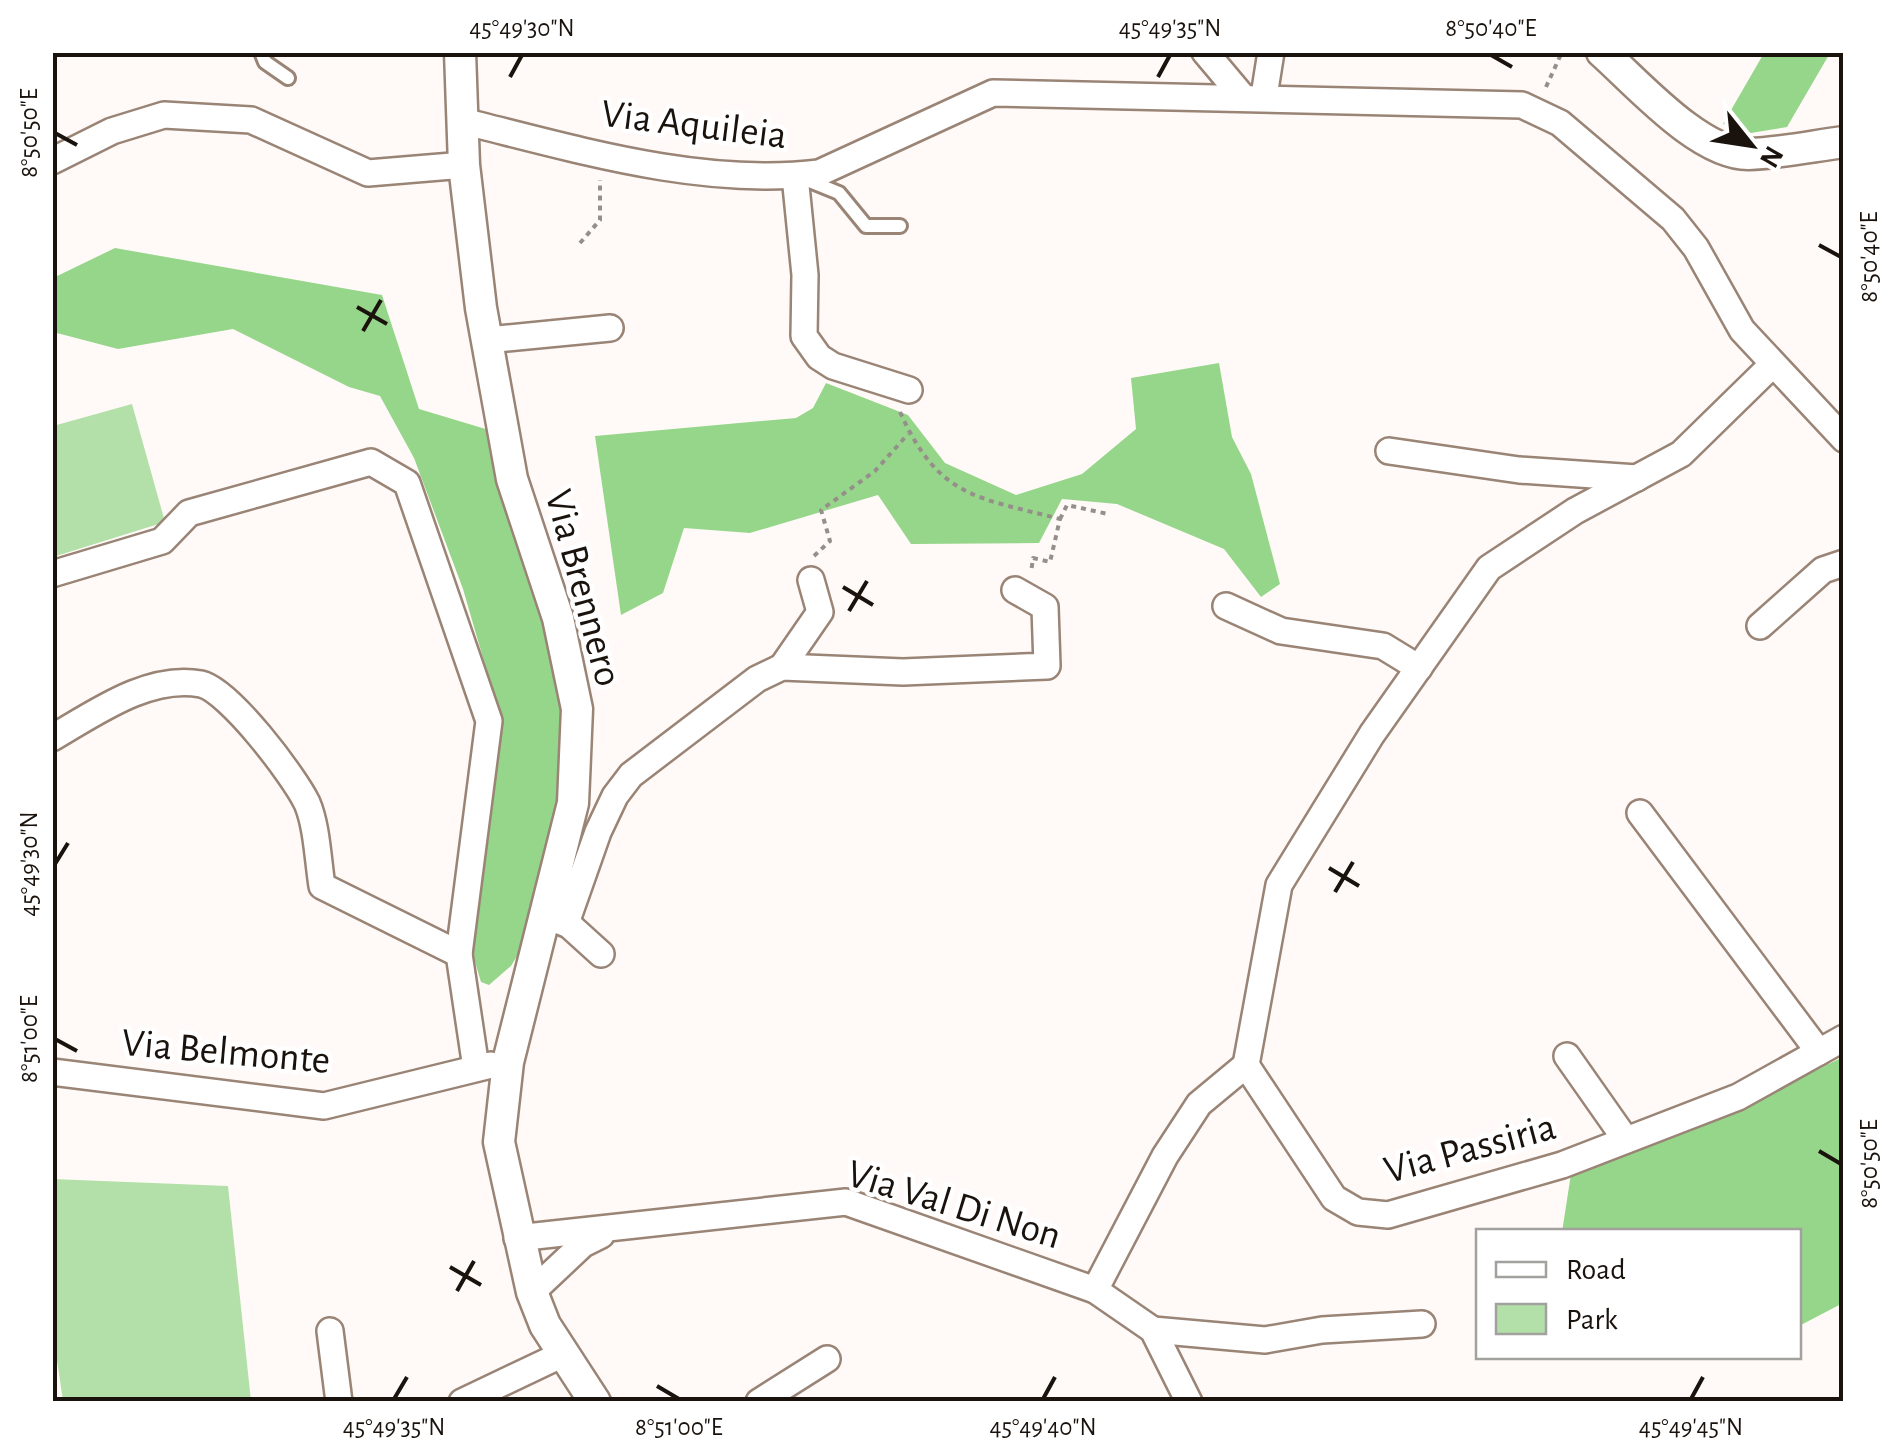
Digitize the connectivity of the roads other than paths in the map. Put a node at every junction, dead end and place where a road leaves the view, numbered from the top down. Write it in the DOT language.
graph roads {
  1 [pos="261,52"];
  2 [pos="460,52"];
  3 [pos="1205,52"];
  4 [pos="1271,52"];
  5 [pos="1602,52"];
  6 [pos="288,78"];
  7 [pos="1253,96"];
  8 [pos="462,121"];
  9 [pos="1844,142"];
  10 [pos="52,161"];
  11 [pos="464,165"];
  12 [pos="795,176"];
  13 [pos="900,226"];
  14 [pos="610,328"];
  15 [pos="487,340"];
  16 [pos="1770,366"];
  17 [pos="898,386"];
  18 [pos="1844,439"];
  19 [pos="1389,450"];
  20 [pos="1637,478"];
  21 [pos="1844,564"];
  22 [pos="52,574"];
  23 [pos="811,580"];
  24 [pos="1022,594"];
  25 [pos="1226,606"];
  26 [pos="1760,626"];
  27 [pos="782,667"];
  28 [pos="1418,668"];
  29 [pos="52,738"];
  30 [pos="1640,814"];
  31 [pos="556,920"];
  32 [pos="460,954"];
  33 [pos="601,954"];
  34 [pos="1844,1038"];
  35 [pos="1819,1052"];
  36 [pos="1567,1056"];
  37 [pos="508,1062"];
  38 [pos="1246,1064"];
  39 [pos="476,1068"];
  40 [pos="52,1072"];
  41 [pos="1626,1140"];
  42 [pos="610,1231"];
  43 [pos="517,1238"];
  44 [pos="1096,1290"];
  45 [pos="532,1292"];
  46 [pos="1422,1324"];
  47 [pos="1154,1330"];
  48 [pos="330,1331"];
  49 [pos="563,1354"];
  50 [pos="827,1360"];
  51 [pos="339,1402"];
  52 [pos="462,1402"];
  53 [pos="596,1402"];
  54 [pos="759,1402"];
  55 [pos="1189,1402"];
  1 -- 6 [label="lane"];
  2 -- 8 [label="street, Via Brennero"];
  3 -- 7 [label="street"];
  4 -- 7 [label="street"];
  5 -- 9 [label="street"];
  7 -- 12 [label="street, Via Aquileia"];
  7 -- 16 [label="street, Via Aquileia"];
  8 -- 11 [label="street, Via Brennero"];
  8 -- 12 [label="street, Via Aquileia"];
  10 -- 11 [label="street"];
  11 -- 15 [label="street, Via Brennero"];
  12 -- 13 [label="lane"];
  12 -- 17 [label="street"];
  14 -- 15 [label="street"];
  15 -- 31 [label="street, Via Brennero"];
  16 -- 18 [label="street"];
  16 -- 20 [label="street"];
  19 -- 20 [label="street"];
  20 -- 28 [label="street"];
  21 -- 26 [label="street"];
  22 -- 32 [label="street"];
  23 -- 27 [label="street"];
  24 -- 27 [label="street"];
  25 -- 28 [label="street"];
  27 -- 31 [label="street"];
  28 -- 38 [label="street"];
  29 -- 32 [label="street"];
  30 -- 35 [label="street"];
  31 -- 33 [label="street"];
  31 -- 37 [label="street, Via Brennero"];
  32 -- 39 [label="street"];
  34 -- 35 [label="street, Via Passiria"];
  35 -- 41 [label="street, Via Passiria"];
  36 -- 41 [label="street, Via Passiria"];
  37 -- 39 [label="street, Via Belmonte"];
  37 -- 43 [label="street, Via Brennero"];
  38 -- 41 [label="street, Via Passiria"];
  38 -- 44 [label="street, Via Val Di Non"];
  39 -- 40 [label="street, Via Belmonte"];
  42 -- 43 [label="street, Via Val Di Non"];
  42 -- 44 [label="street, Via Val Di Non"];
  42 -- 45 [label="street, Via Val Di Non"];
  43 -- 45 [label="street, Via Brennero"];
  44 -- 47 [label="street, Via Val Di Non"];
  45 -- 49 [label="street, Via Brennero"];
  46 -- 47 [label="street, Via Val Di Non"];
  47 -- 55 [label="street, Via Val Di Non"];
  48 -- 51 [label="street"];
  49 -- 52 [label="street"];
  49 -- 53 [label="street, Via Brennero"];
  50 -- 54 [label="street"];
}
